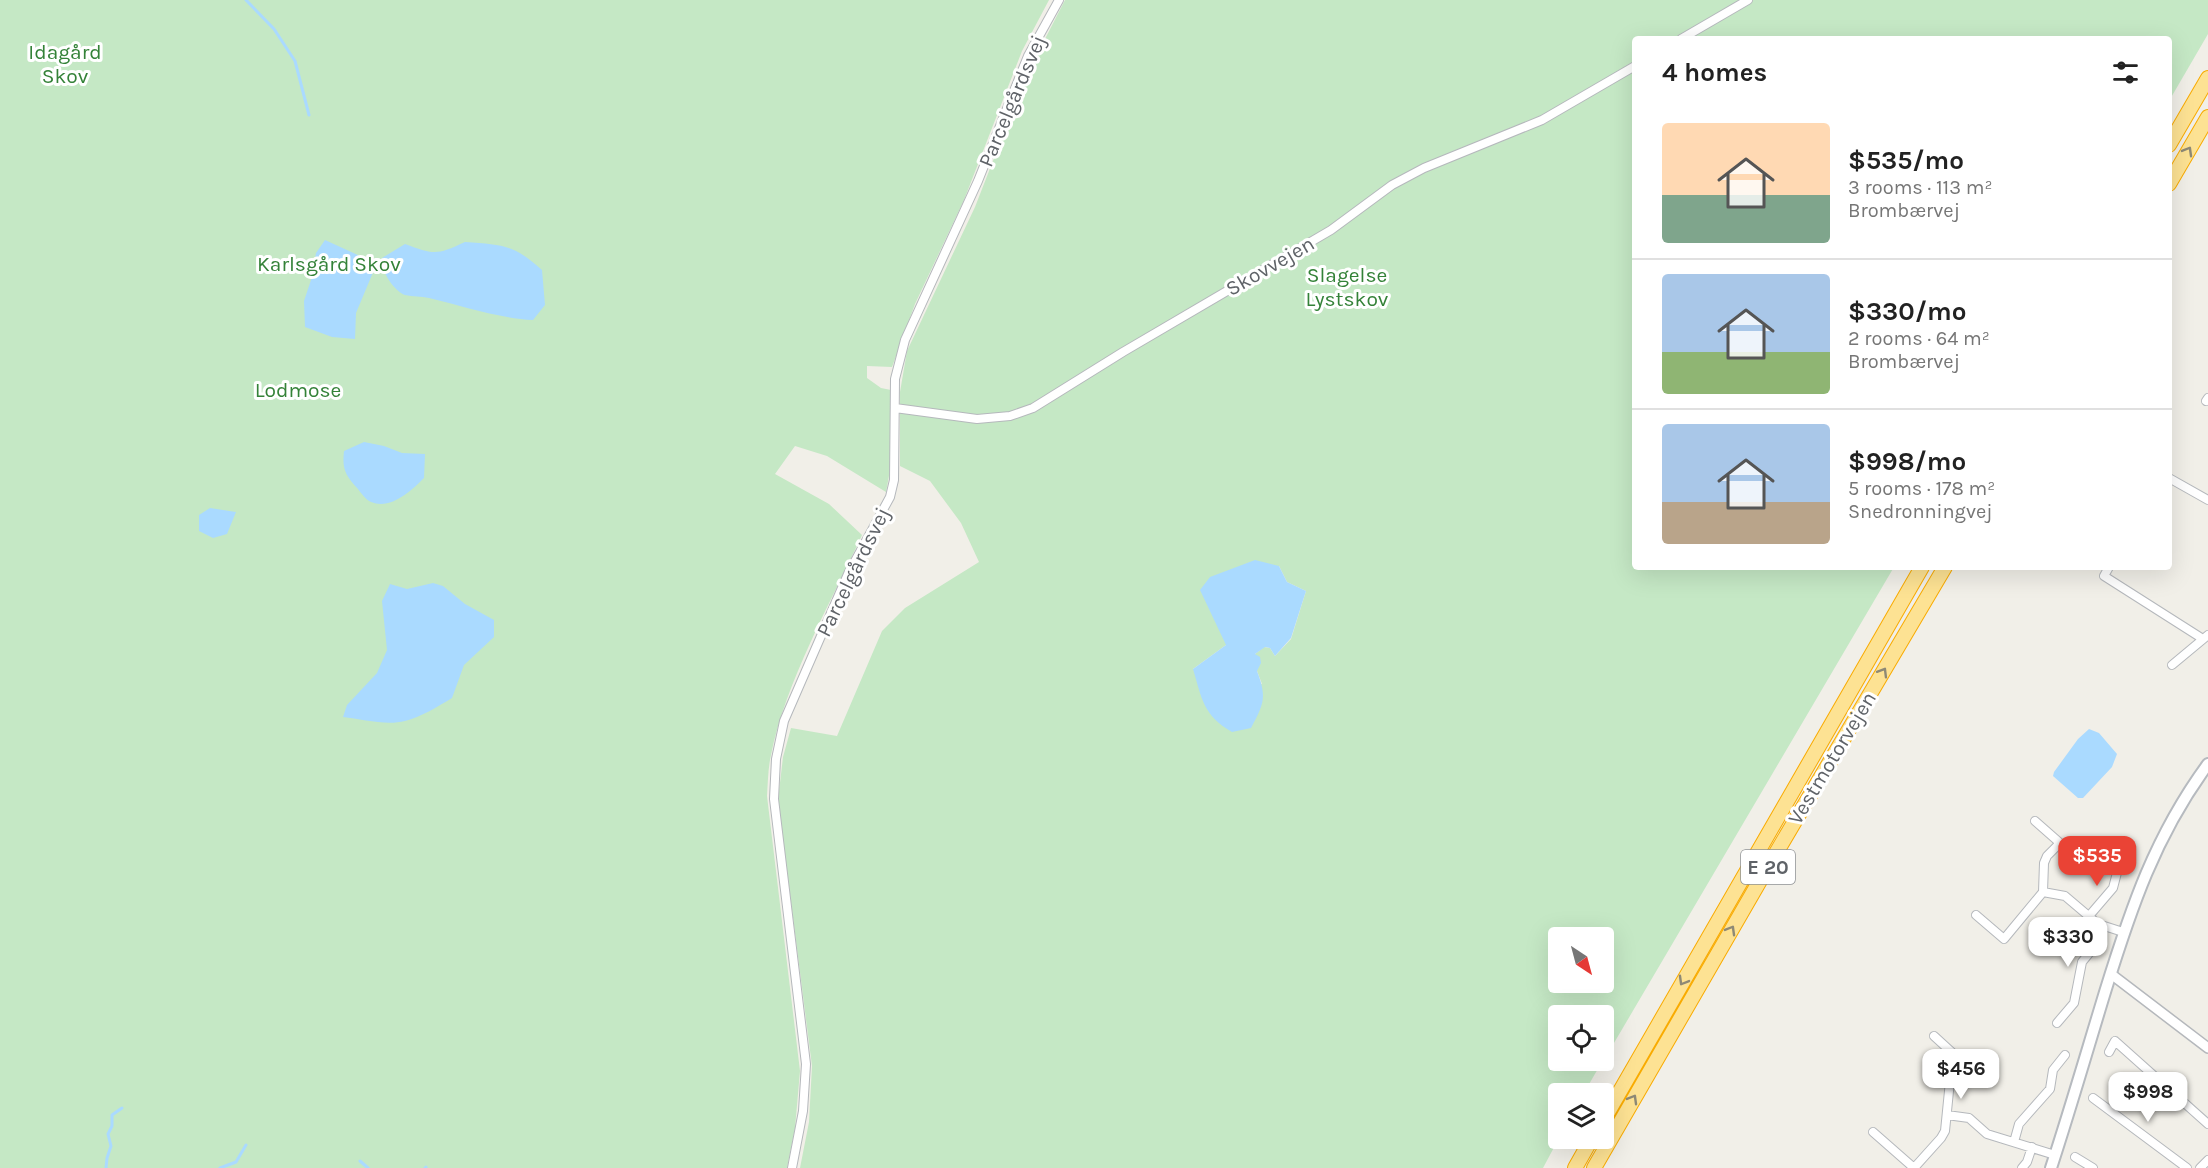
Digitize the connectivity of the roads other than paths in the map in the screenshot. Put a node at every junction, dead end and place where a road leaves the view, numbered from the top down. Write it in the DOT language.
graph roads {
  1 [pos="1059,0"];
  2 [pos="1748,0"];
  3 [pos="1686,36"];
  4 [pos="1632,68"];
  5 [pos="2208,78"];
  6 [pos="2208,117"];
  7 [pos="2172,140"];
  8 [pos="2172,179"];
  9 [pos="894,408"];
  10 [pos="2172,480"];
  11 [pos="2208,500"];
  12 [pos="1920,570"];
  13 [pos="1943,570"];
  14 [pos="2107,570"];
  15 [pos="2206,637"];
  16 [pos="2172,665"];
  17 [pos="2208,764"];
  18 [pos="2035,821"];
  19 [pos="2119,865"];
  20 [pos="2043,892"];
  21 [pos="1976,915"];
  22 [pos="2089,916"];
  23 [pos="2103,926"];
  24 [pos="2123,933"];
  25 [pos="2111,974"];
  26 [pos="2057,1023"];
  27 [pos="1934,1036"];
  28 [pos="2208,1048"];
  29 [pos="2109,1052"];
  30 [pos="2065,1055"];
  31 [pos="2093,1098"];
  32 [pos="1614,1102"];
  33 [pos="1947,1115"];
  34 [pos="2208,1124"];
  35 [pos="1872,1132"];
  36 [pos="2014,1142"];
  37 [pos="2032,1147"];
  38 [pos="1586,1149"];
  39 [pos="2055,1155"];
  40 [pos="2075,1157"];
  41 [pos="2208,1160"];
  42 [pos="792,1168"];
  43 [pos="1575,1168"];
  44 [pos="1594,1168"];
  45 [pos="1914,1168"];
  46 [pos="2022,1168"];
  47 [pos="2052,1168"];
  48 [pos="2093,1168"];
  49 [pos="2187,1168"];
  50 [pos="2200,1168"];
  1 -- 9 [label="street, Parcelgårdsvej"];
  2 -- 3 [label="street"];
  4 -- 9 [label="street, Skovvejen"];
  5 -- 7 [label="highway"];
  8 -- 6 [label="highway, one-way"];
  9 -- 42 [label="street, Parcelgårdsvej"];
  10 -- 11 [label="street"];
  12 -- 32 [label="highway, Vestmotorvejen / E 20, one-way"];
  44 -- 13 [label="highway, Vestmotorvejen / E 20, one-way"];
  14 -- 15 [label="street"];
  15 -- 16 [label="street"];
  17 -- 24 [label="main road"];
  18 -- 20 [label="street"];
  19 -- 22 [label="street"];
  20 -- 21 [label="street"];
  20 -- 22 [label="street"];
  22 -- 23 [label="street"];
  23 -- 24 [label="street"];
  23 -- 26 [label="street"];
  24 -- 25 [label="main road"];
  25 -- 28 [label="street"];
  25 -- 39 [label="main road"];
  27 -- 33 [label="street"];
  29 -- 34 [label="street"];
  30 -- 36 [label="street"];
  31 -- 49 [label="street"];
  33 -- 36 [label="street"];
  33 -- 45 [label="street"];
  35 -- 45 [label="street"];
  36 -- 37 [label="street"];
  37 -- 39 [label="street"];
  37 -- 46 [label="street"];
  38 -- 43 [label="highway"];
  39 -- 47 [label="main road"];
  40 -- 48 [label="street"];
  41 -- 50 [label="street"];
}
